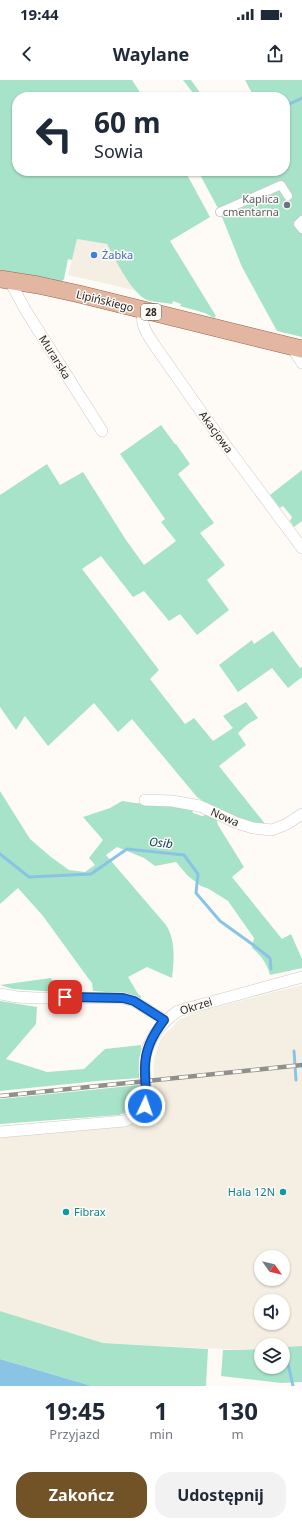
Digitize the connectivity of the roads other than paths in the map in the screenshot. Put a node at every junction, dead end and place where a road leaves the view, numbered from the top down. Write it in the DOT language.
graph roads {
  1 [pos="288,196"];
  2 [pos="220,212"];
  3 [pos="302,220"];
  4 [pos="302,230"];
  5 [pos="7,280"];
  6 [pos="143,310"];
  7 [pos="297,348"];
  8 [pos="302,363"];
  9 [pos="102,431"];
  10 [pos="302,548"];
  11 [pos="145,800"];
  12 [pos="302,814"];
  13 [pos="302,977"];
  14 [pos="0,994"];
  15 [pos="164,1020"];
  16 [pos="0,1132"];
  1 -- 2 [label="street"];
  3 -- 4 [label="street"];
  5 -- 6 [label="main road, Lipińskiego / 28"];
  5 -- 9 [label="street, Murarska"];
  6 -- 7 [label="main road, Lipińskiego / 28"];
  6 -- 10 [label="street, Akacjowa"];
  7 -- 8 [label="street"];
  11 -- 12 [label="street, Nowa"];
  13 -- 15 [label="street, Okrzei"];
  14 -- 15 [label="street"];
  15 -- 16 [label="street, Okrzei"];
}
